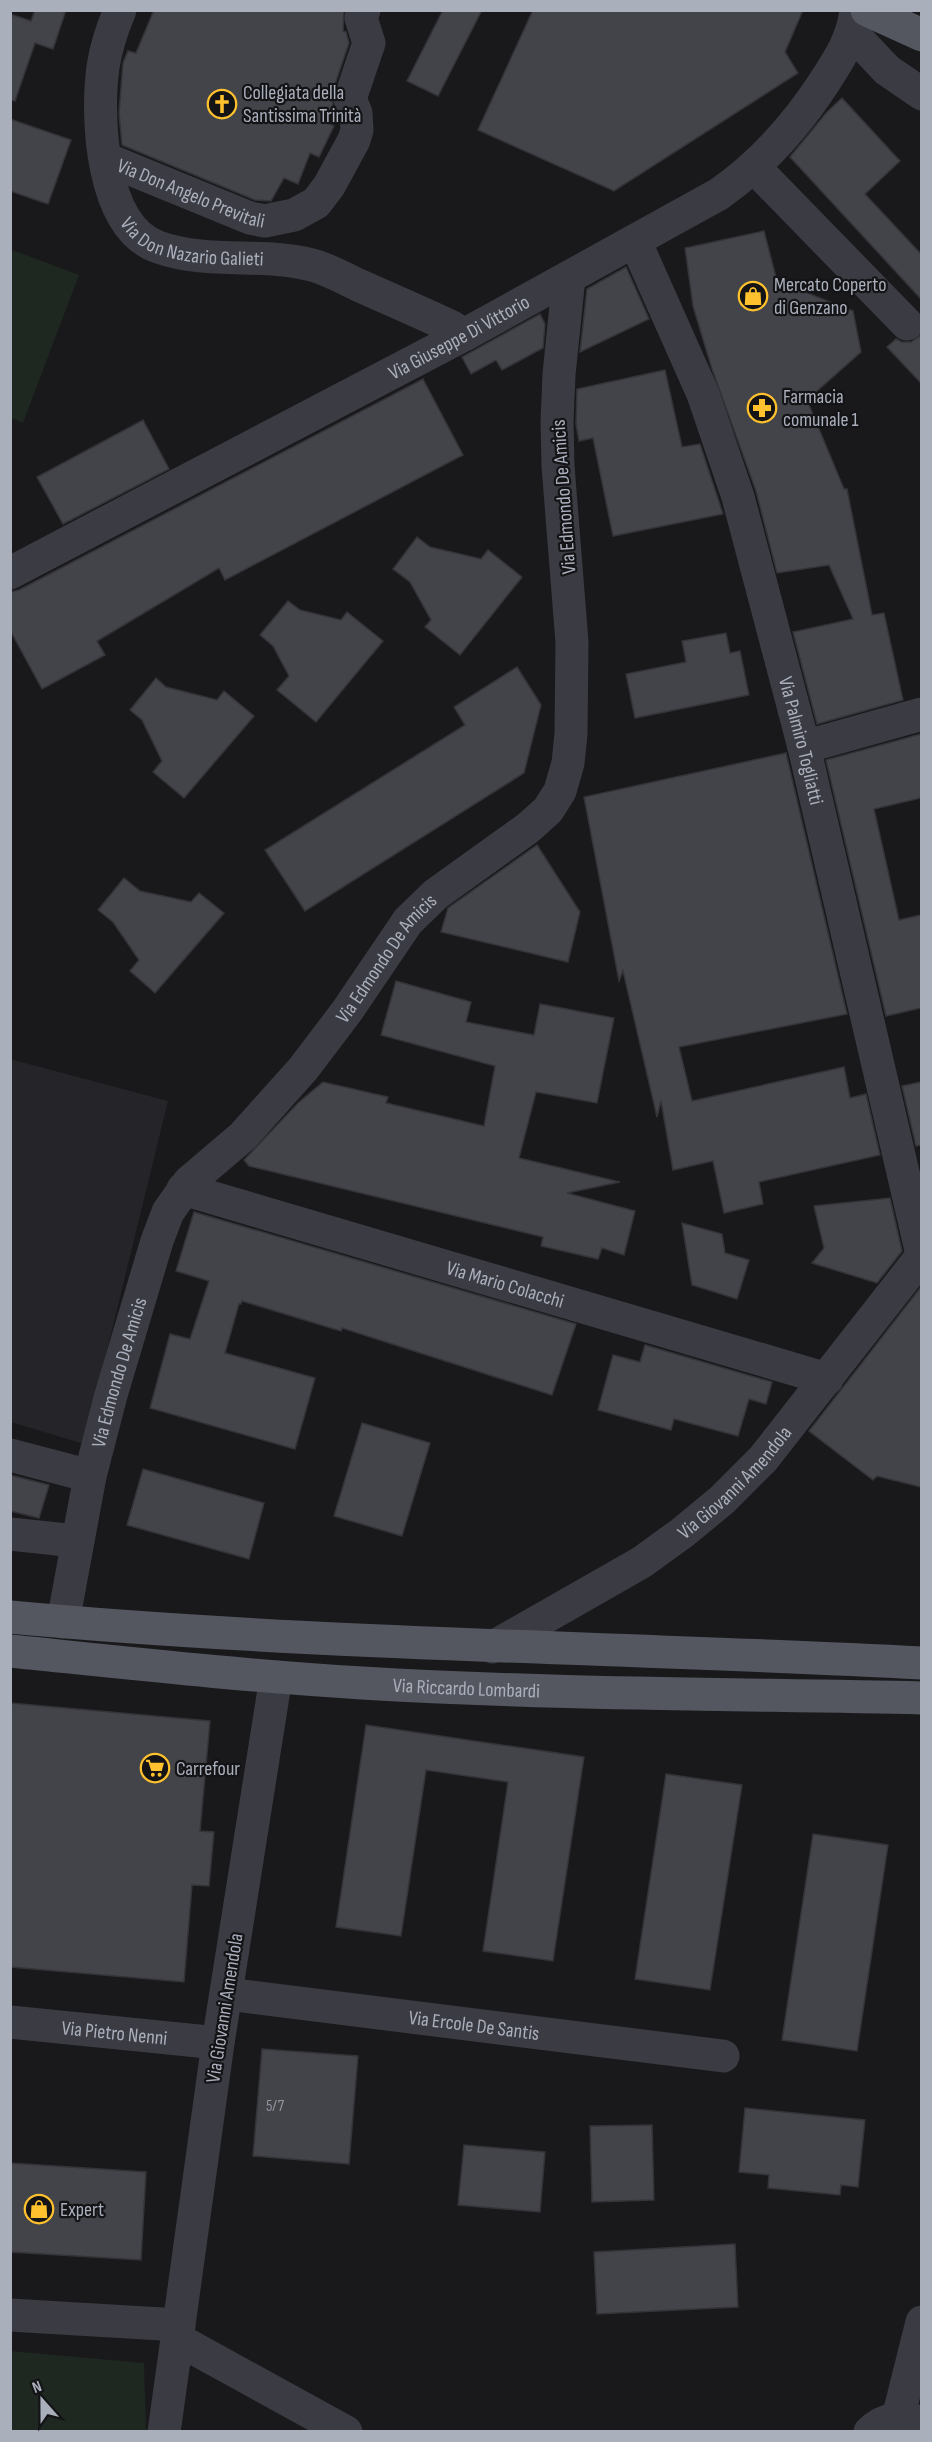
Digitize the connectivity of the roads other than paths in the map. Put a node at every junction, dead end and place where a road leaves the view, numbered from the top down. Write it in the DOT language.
graph roads {
  1 [pos="120,10"];
  2 [pos="364,10"];
  3 [pos="858,18"];
  4 [pos="921,35"];
  5 [pos="921,94"];
  6 [pos="106,159"];
  7 [pos="754,167"];
  8 [pos="635,241"];
  9 [pos="569,277"];
  10 [pos="907,324"];
  11 [pos="465,335"];
  12 [pos="10,573"];
  13 [pos="921,714"];
  14 [pos="804,747"];
  15 [pos="913,1183"];
  16 [pos="183,1189"];
  17 [pos="921,1255"];
  18 [pos="827,1379"];
  19 [pos="10,1455"];
  20 [pos="90,1476"];
  21 [pos="10,1534"];
  22 [pos="76,1541"];
  23 [pos="10,1617"];
  24 [pos="63,1622"];
  25 [pos="493,1647"];
  26 [pos="10,1650"];
  27 [pos="921,1663"];
  28 [pos="276,1677"];
  29 [pos="921,1698"];
  30 [pos="226,1994"];
  31 [pos="10,2022"];
  32 [pos="218,2043"];
  33 [pos="723,2056"];
  34 [pos="10,2315"];
  35 [pos="921,2322"];
  36 [pos="178,2332"];
  37 [pos="897,2424"];
  38 [pos="164,2432"];
  39 [pos="346,2432"];
  1 -- 6 [label="street, Via Don Nazario Galieti"];
  2 -- 6 [label="street, Via Don Angelo Previtali"];
  3 -- 4 [label="main road"];
  3 -- 5 [label="street"];
  3 -- 7 [label="street, Via Giuseppe Di Vittorio"];
  6 -- 11 [label="street, Via Don Nazario Galieti"];
  7 -- 8 [label="street, Via Giuseppe Di Vittorio"];
  7 -- 10 [label="street"];
  8 -- 9 [label="street, Via Giuseppe Di Vittorio"];
  8 -- 14 [label="street, Via Palmiro Togliatti"];
  9 -- 11 [label="street, Via Giuseppe Di Vittorio"];
  9 -- 16 [label="street, Via Edmondo De Amicis"];
  11 -- 12 [label="street, Via Giuseppe Di Vittorio"];
  13 -- 14 [label="street"];
  14 -- 15 [label="street, Via Palmiro Togliatti"];
  15 -- 17 [label="street, Via Palmiro Togliatti"];
  16 -- 18 [label="street, Via Mario Colacchi"];
  16 -- 20 [label="street, Via Edmondo De Amicis"];
  17 -- 18 [label="street, Via Giovanni Amendola"];
  18 -- 25 [label="street, Via Giovanni Amendola"];
  19 -- 20 [label="street"];
  20 -- 22 [label="street, Via Edmondo De Amicis"];
  21 -- 22 [label="street"];
  22 -- 24 [label="street, Via Edmondo De Amicis"];
  23 -- 24 [label="main road"];
  24 -- 25 [label="main road"];
  25 -- 27 [label="main road"];
  26 -- 28 [label="main road, Via Riccardo Lombardi"];
  28 -- 29 [label="main road, Via Riccardo Lombardi"];
  28 -- 30 [label="street, Via Giovanni Amendola"];
  30 -- 32 [label="street, Via Giovanni Amendola"];
  30 -- 33 [label="street, Via Ercole De Santis"];
  31 -- 32 [label="street, Via Pietro Nenni"];
  32 -- 36 [label="street, Via Giovanni Amendola"];
  34 -- 36 [label="street"];
  35 -- 37 [label="street"];
  36 -- 38 [label="street, Via Giovanni Amendola"];
  36 -- 39 [label="street"];
}
